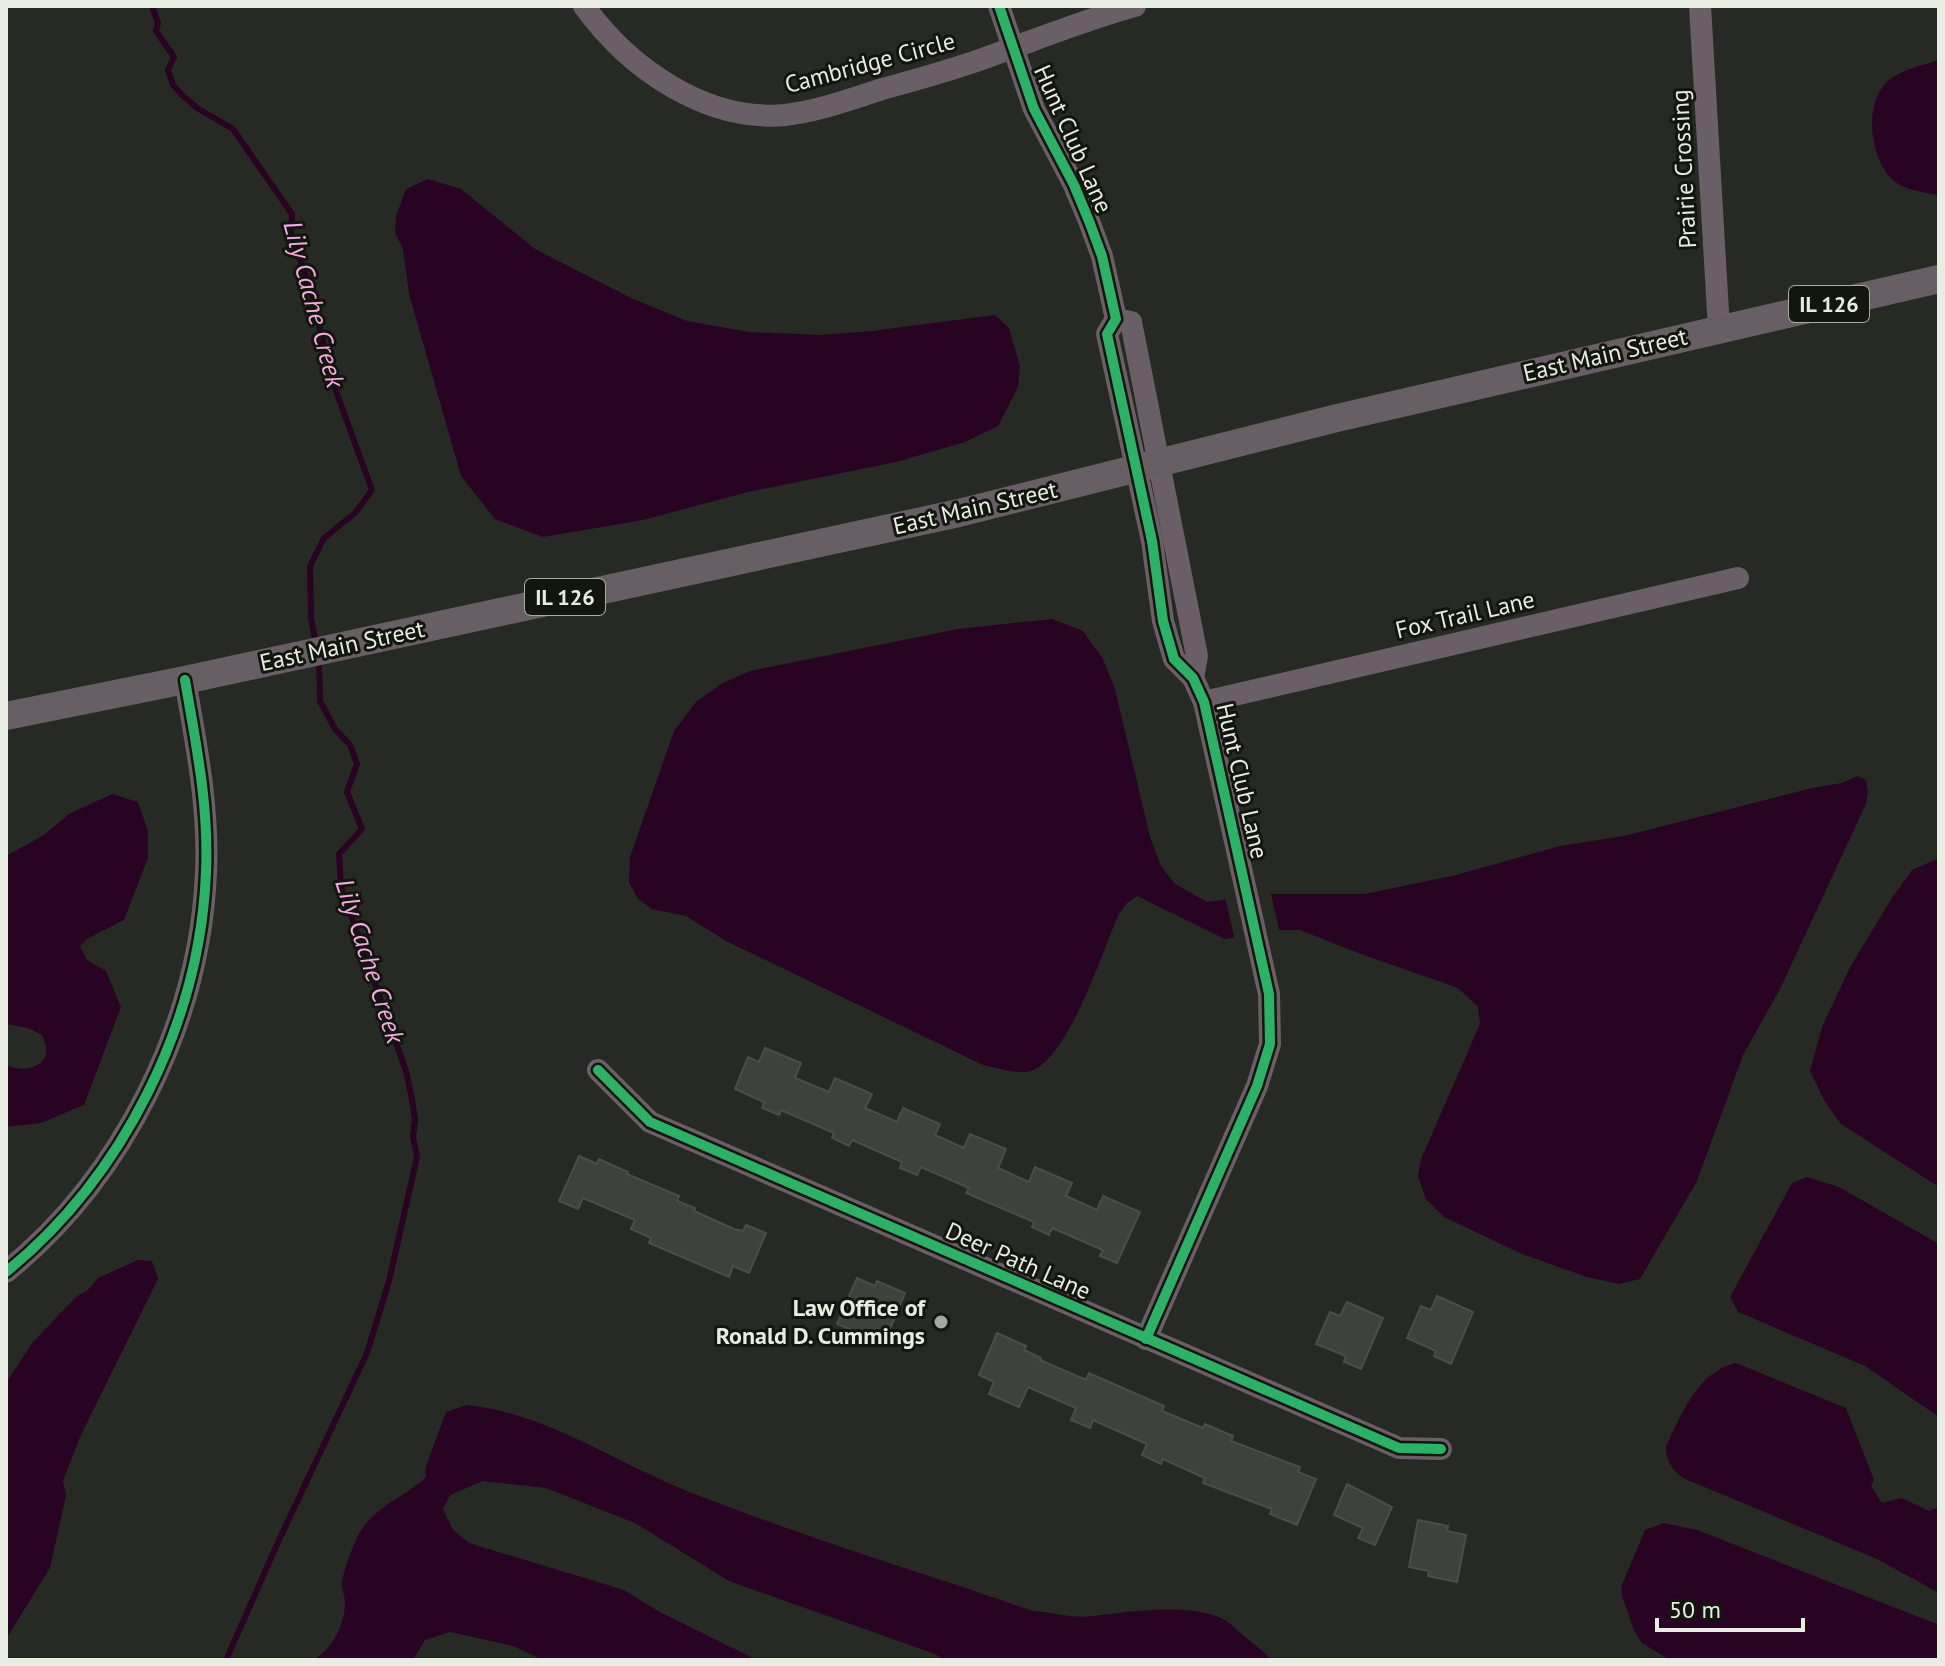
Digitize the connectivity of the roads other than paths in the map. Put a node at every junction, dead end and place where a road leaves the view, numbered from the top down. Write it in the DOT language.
graph roads {
  1 [pos="584,6"];
  2 [pos="999,6"];
  3 [pos="1135,6"];
  4 [pos="1700,6"];
  5 [pos="1012,47"];
  6 [pos="1939,279"];
  7 [pos="1719,329"];
  8 [pos="1148,465"];
  9 [pos="1738,578"];
  10 [pos="185,680"];
  11 [pos="1204,702"];
  12 [pos="6,716"];
  13 [pos="598,1070"];
  14 [pos="6,1272"];
  15 [pos="1146,1339"];
  16 [pos="1441,1449"];
  1 -- 5 [label="street, Cambridge Circle"];
  2 -- 5 [label="street, Hunt Club Lane"];
  3 -- 5 [label="street, Cambridge Circle"];
  4 -- 7 [label="street, Prairie Crossing"];
  5 -- 8 [label="street, Hunt Club Lane"];
  6 -- 7 [label="main road, East Main Street / IL 126"];
  7 -- 8 [label="main road, East Main Street / IL 126"];
  8 -- 10 [label="main road, East Main Street / IL 126"];
  8 -- 11 [label="street, Hunt Club Lane"];
  9 -- 11 [label="street, Fox Trail Lane"];
  10 -- 12 [label="main road, East Main Street"];
  10 -- 14 [label="street"];
  11 -- 15 [label="street, Hunt Club Lane"];
  13 -- 15 [label="street, Deer Path Lane"];
  15 -- 16 [label="street, Deer Path Lane"];
}
